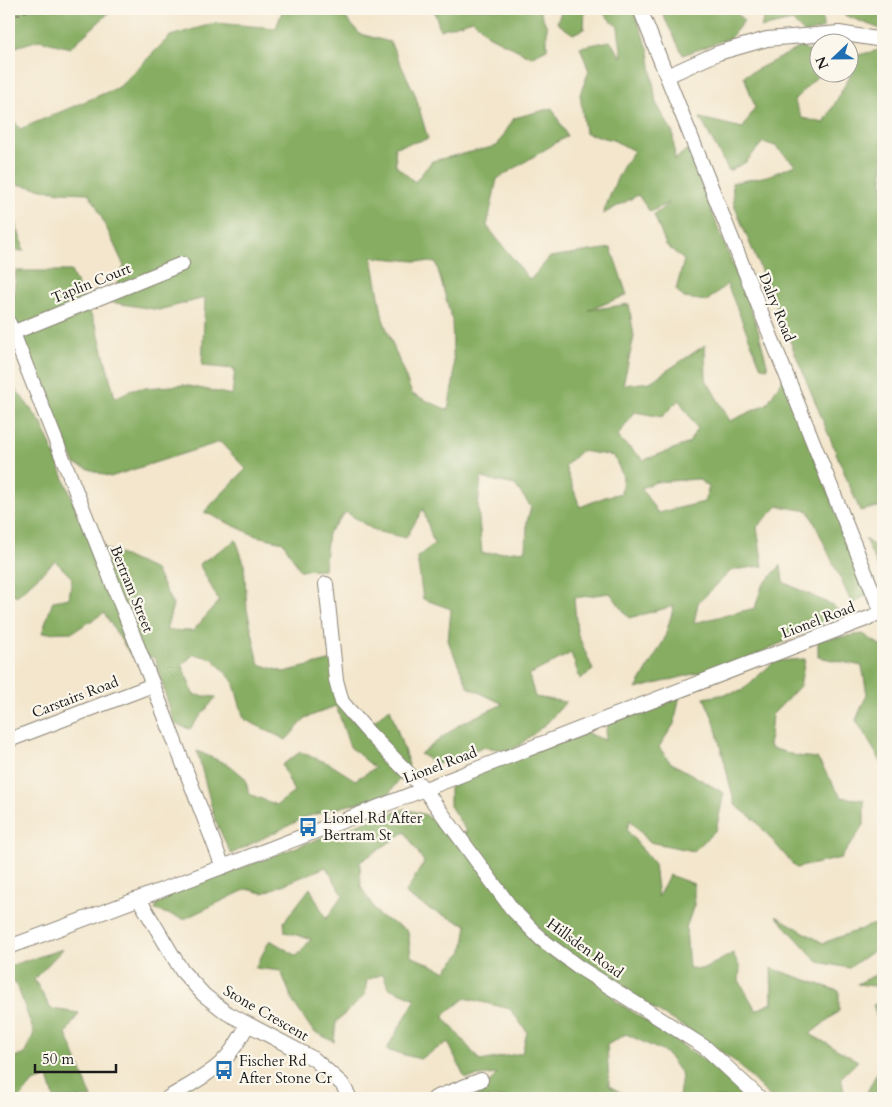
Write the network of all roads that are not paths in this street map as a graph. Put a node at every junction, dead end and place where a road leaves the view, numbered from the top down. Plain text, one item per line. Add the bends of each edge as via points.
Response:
1 (640, 9) edge
2 (883, 40) edge
3 (667, 76) junction
4 (182, 264) dead end
5 (11, 328) edge
6 (326, 584) dead end
7 (882, 615) edge
8 (153, 685) junction
9 (9, 740) edge
10 (424, 789) junction
11 (223, 867) junction
12 (139, 899) junction
13 (9, 947) edge
14 (248, 1024) junction
15 (481, 1080) dead end
16 (168, 1098) edge
17 (350, 1098) edge
18 (435, 1098) edge
19 (760, 1098) edge

1 - 3 street, Dalry Road
2 - 3 street via 839,33 767,39 718,53
3 - 7 street, Dalry Road
4 - 5 street, Taplin Court
5 - 8 street, Bertram Street
6 - 10 street, Hillsden Road via 336,680 342,702
7 - 10 street, Lionel Road
8 - 9 street, Carstairs Road
8 - 11 street, Bertram Street
10 - 11 street, Lionel Road
10 - 19 street, Hillsden Road via 512,909 541,939 580,968 706,1048
11 - 12 street, Lionel Road
12 - 13 street, Lionel Road
12 - 14 street, Stone Crescent via 182,971 204,995
14 - 16 street via 222,1062
14 - 17 street, Stone Crescent via 314,1059 342,1084
15 - 18 street

